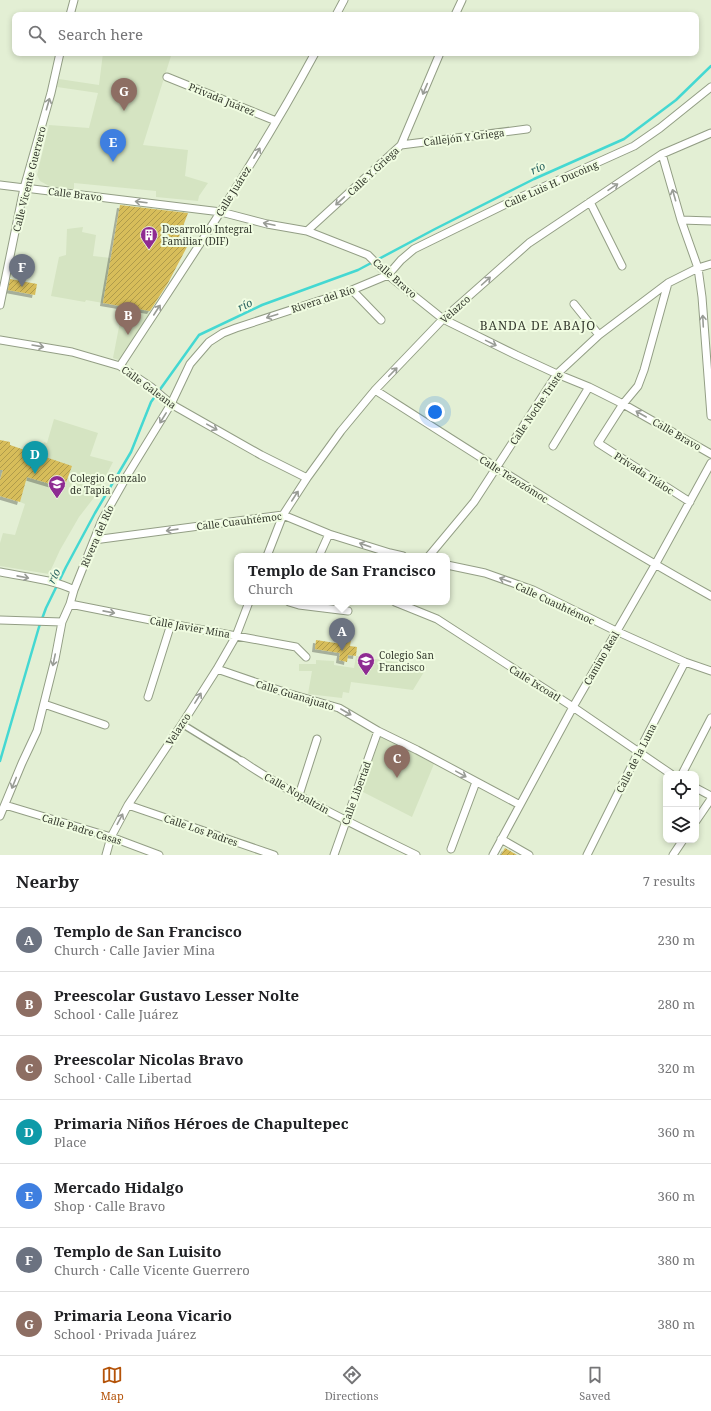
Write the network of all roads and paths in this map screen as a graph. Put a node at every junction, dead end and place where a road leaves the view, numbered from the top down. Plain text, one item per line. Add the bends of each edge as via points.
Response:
1 (74, 0) edge
2 (344, 0) edge
3 (462, 0) edge
4 (71, 12) edge
5 (338, 12) edge
6 (456, 12) edge
7 (59, 56) edge
8 (313, 56) edge
9 (439, 56) edge
10 (167, 77) dead end
11 (711, 86) edge
12 (276, 121) junction
13 (527, 129) dead end
14 (711, 133) edge
15 (401, 145) junction
16 (662, 154) junction
17 (0, 185) edge
18 (24, 188) junction
19 (590, 202) junction
20 (221, 212) junction
21 (681, 220) junction
22 (711, 221) edge
23 (307, 232) junction
24 (711, 264) edge
25 (622, 266) dead end
26 (698, 268) junction
27 (387, 274) junction
28 (668, 283) junction
29 (2, 284) edge
30 (352, 290) junction
31 (574, 304) dead end
32 (0, 305) edge
33 (443, 319) junction
34 (381, 320) dead end
35 (599, 335) junction
36 (0, 340) edge
37 (120, 366) junction
38 (557, 374) junction
39 (590, 387) junction
40 (376, 390) junction
41 (169, 403) junction
42 (710, 403) edge
43 (623, 404) junction
44 (711, 416) edge
45 (553, 446) dead end
46 (711, 454) edge
47 (711, 463) edge
48 (496, 468) junction
49 (307, 478) junction
50 (690, 502) junction
51 (283, 515) junction
52 (329, 534) junction
53 (94, 540) junction
54 (268, 553) edge
55 (321, 553) edge
56 (390, 553) edge
57 (432, 553) edge
58 (655, 564) junction
59 (450, 566) edge
60 (0, 572) edge
61 (74, 590) junction
62 (711, 596) edge
63 (70, 604) junction
64 (248, 605) edge
65 (299, 605) edge
66 (402, 605) edge
67 (348, 611) dead end
68 (0, 620) edge
69 (62, 622) junction
70 (171, 624) junction
71 (616, 631) junction
72 (236, 636) junction
73 (306, 657) dead end
74 (685, 662) junction
75 (217, 669) junction
76 (711, 671) edge
77 (148, 697) dead end
78 (44, 704) junction
79 (572, 707) junction
80 (711, 718) edge
81 (182, 724) junction
82 (105, 725) dead end
83 (378, 731) junction
84 (317, 739) dead end
85 (638, 752) junction
86 (242, 761) joint
87 (666, 771) edge
88 (684, 771) edge
89 (476, 782) junction
90 (699, 790) edge
91 (299, 795) junction
92 (711, 798) edge
93 (5, 805) junction
94 (128, 805) junction
95 (520, 805) junction
96 (0, 816) edge
97 (699, 816) edge
98 (346, 821) junction
99 (111, 837) junction
100 (501, 839) junction
101 (681, 843) edge
102 (452, 849) dead end
103 (106, 855) edge
104 (159, 855) edge
105 (274, 855) edge
106 (334, 855) edge
107 (416, 855) edge
108 (493, 855) edge
109 (529, 855) edge
110 (588, 855) edge
111 (673, 855) edge

1 - 4 street
2 - 5 street
3 - 6 street
18 -> 7 street, Calle Vicente Guerrero
8 - 12 street, Calle Juárez
9 -> 15 street, Calle Y Griega
10 - 12 street, Privada Juárez
11 - 27 street, Calle Luis H. Ducoing via 634,146 414,249
20 -> 12 street, Calle Juárez
13 - 15 street, Callejón Y Griega
14 - 16 street, Velazco
15 -> 23 street, Calle Y Griega
19 -> 16 street, Velazco
21 -> 16 street
17 - 18 street, Calle Bravo
20 -> 18 street, Calle Bravo
18 - 29 street, Calle Vicente Guerrero
19 - 25 street
33 -> 19 street, Velazco via 529,243
23 -> 20 street, Calle Bravo
37 -> 20 street, Calle Juárez
21 - 22 street
21 - 26 street
23 - 27 street, Calle Bravo via 368,255
24 - 26 street, Calle Noche Triste
26 - 28 street, Calle Noche Triste
42 -> 26 street
27 - 30 street, Rivera del Río
27 - 33 street, Calle Bravo
28 - 35 street, Calle Noche Triste
28 - 43 street via 644,370 638,386
29 - 32 street, Calle Vicente Guerrero
30 - 34 street
30 -> 41 street, Rivera del Río via 236,328 209,342 190,364
31 - 35 street
33 -> 38 street, Calle Bravo
40 -> 33 street, Velazco
35 - 38 street, Calle Noche Triste
36 -> 37 street, Calle Galeana via 72,352
37 - 41 street, Calle Galeana
38 - 39 street, Calle Bravo
38 - 48 street, Calle Noche Triste
39 - 43 street, Calle Bravo
39 - 45 street
40 - 48 street, Calle Tezozómoc
40 - 49 street, Velazco via 341,431
41 -> 49 street, Calle Galeana
41 -> 53 street, Rivera del Río via 102,520
42 - 44 street
46 -> 43 street, Calle Bravo
43 - 50 street, Privada Tláloc via 598,444
47 - 50 street, Camino Real
48 - 57 street, Calle Noche Triste via 474,502
48 - 58 street, Calle Tezozómoc
51 -> 49 street, Velazco
50 - 58 street, Camino Real
51 - 52 street, Calle Cuauhtémoc
51 -> 53 street, Calle Cuauhtémoc
51 - 54 street, Velazco
52 - 55 street
56 -> 52 street, Calle Cuauhtémoc
53 - 61 street, Rivera del Río
58 - 62 street, Calle Tezozómoc
58 - 71 street, Camino Real
71 -> 59 street, Calle Cuauhtémoc via 533,590 486,573
60 -> 61 street via 46,581
61 - 63 street, Rivera del Río
63 - 69 street, Rivera del Río
63 -> 70 street, Calle Javier Mina
64 - 72 street, Velazco
65 - 67 street
66 - 79 street, Calle Ixcoatl via 437,619
68 - 69 street
69 -> 78 street, Rivera del Río
70 - 72 street, Calle Javier Mina
70 - 77 street
71 - 74 street, Calle Cuauhtémoc
71 - 79 street, Camino Real
72 - 73 street, Calle Javier Mina via 296,647
72 - 75 street, Velazco
74 - 76 street, Calle Cuauhtémoc
74 - 85 street, Calle de la Luna
81 -> 75 street, Velazco
75 -> 83 street, Calle Guanajuato via 339,708
78 - 82 street
78 -> 93 street, Rivera del Río via 37,730
79 - 85 street, Calle Ixcoatl
79 - 95 street, Camino Real
80 - 88 street
81 - 86 street, Calle Nopaltzin
81 - 94 street, Velazco
83 -> 89 street, Calle Guanajuato
83 - 98 street, Calle Libertad
84 - 91 street
85 - 87 street, Calle Ixcoatl
85 - 110 street, Calle de la Luna
86 - 91 street, Calle Nopaltzin
89 - 95 street, Calle Guanajuato
89 - 102 street
90 - 92 street
91 - 98 street, Calle Nopaltzin
92 - 97 street
93 - 96 street, Rivera del Río
93 - 99 street, Calle Padre Casas
99 -> 94 street, Velazco
94 - 105 street, Calle Los Padres
95 - 100 street, Camino Real
98 - 106 street, Calle Libertad
98 - 107 street, Calle Nopaltzin
99 - 103 street, Velazco
99 - 104 street, Calle Padre Casas
100 - 108 street, Camino Real
100 - 109 street
101 - 111 street

